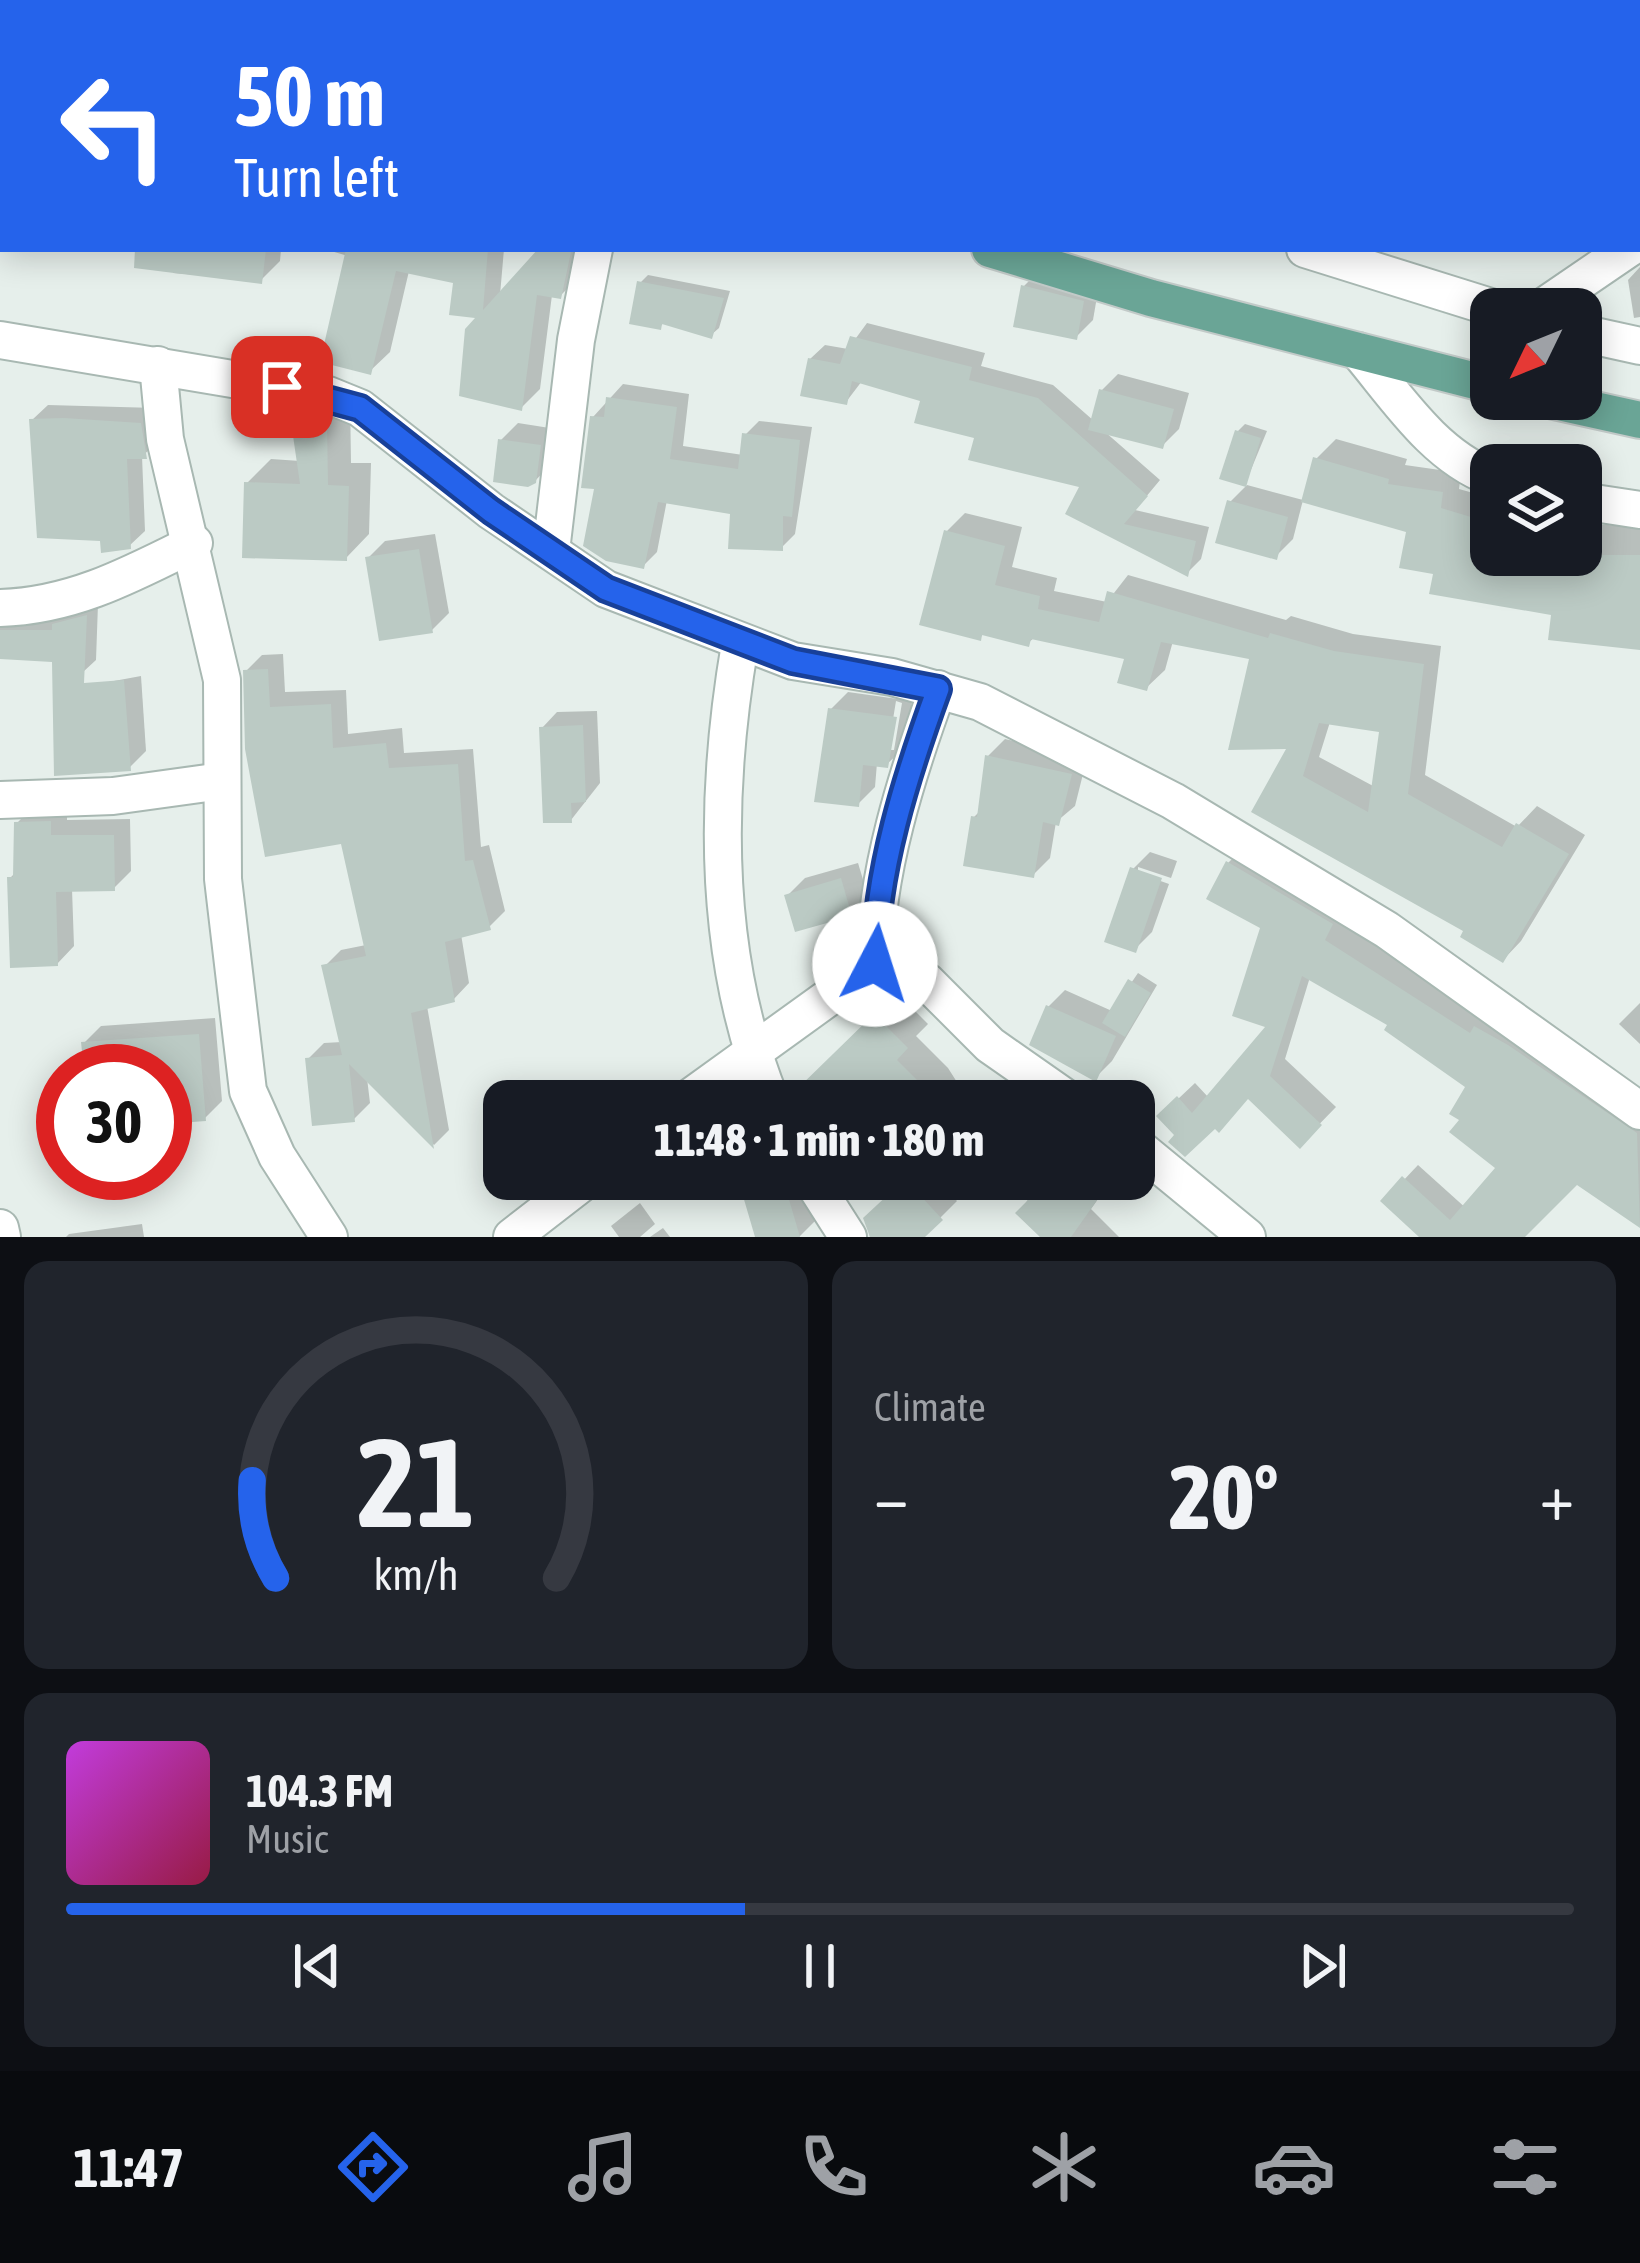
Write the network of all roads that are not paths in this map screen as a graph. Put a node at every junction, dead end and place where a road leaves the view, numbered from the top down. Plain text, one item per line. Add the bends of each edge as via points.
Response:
1 (593, 252) edge
2 (1001, 252) edge
3 (1315, 252) edge
4 (1624, 252) edge
5 (1571, 288) edge
6 (1470, 301) edge
7 (1602, 338) edge
8 (0, 340) edge
9 (1640, 346) edge
10 (1358, 351) junction
11 (158, 365) junction
12 (1470, 380) edge
13 (1602, 412) edge
14 (1640, 420) edge
15 (1470, 469) edge
16 (1602, 504) edge
17 (1640, 510) edge
18 (194, 544) junction
19 (551, 551) junction
20 (0, 608) edge
21 (740, 644) junction
22 (938, 689) junction
23 (222, 781) junction
24 (0, 800) edge
25 (875, 964) junction
26 (752, 1054) junction
27 (715, 1080) edge
28 (763, 1080) edge
29 (1039, 1080) edge
30 (1640, 1111) edge
31 (1155, 1161) edge
32 (560, 1200) edge
33 (824, 1200) edge
34 (328, 1237) edge
35 (512, 1237) edge
36 (848, 1237) edge
37 (1246, 1237) edge

1 - 19 street
2 - 10 main road
3 - 6 street
4 - 5 street
7 - 9 street
8 - 11 street
10 - 12 main road
10 - 15 street via 1418,423
11 - 18 street via 165,439
11 - 19 street via 328,395 360,408
13 - 14 main road
16 - 17 street
18 - 20 street via 83,595
18 - 23 street via 222,680
19 - 21 street via 606,589
21 - 22 street
21 - 26 street via 725,750 724,838 729,950
22 - 25 street via 881,898
22 - 30 street via 1022,720 1307,878
23 - 24 street
23 - 34 street via 223,879 248,1091
25 - 26 street
25 - 29 street via 926,981 990,1046
26 - 27 street
26 - 28 street
31 - 37 street
32 - 35 street
33 - 36 street

